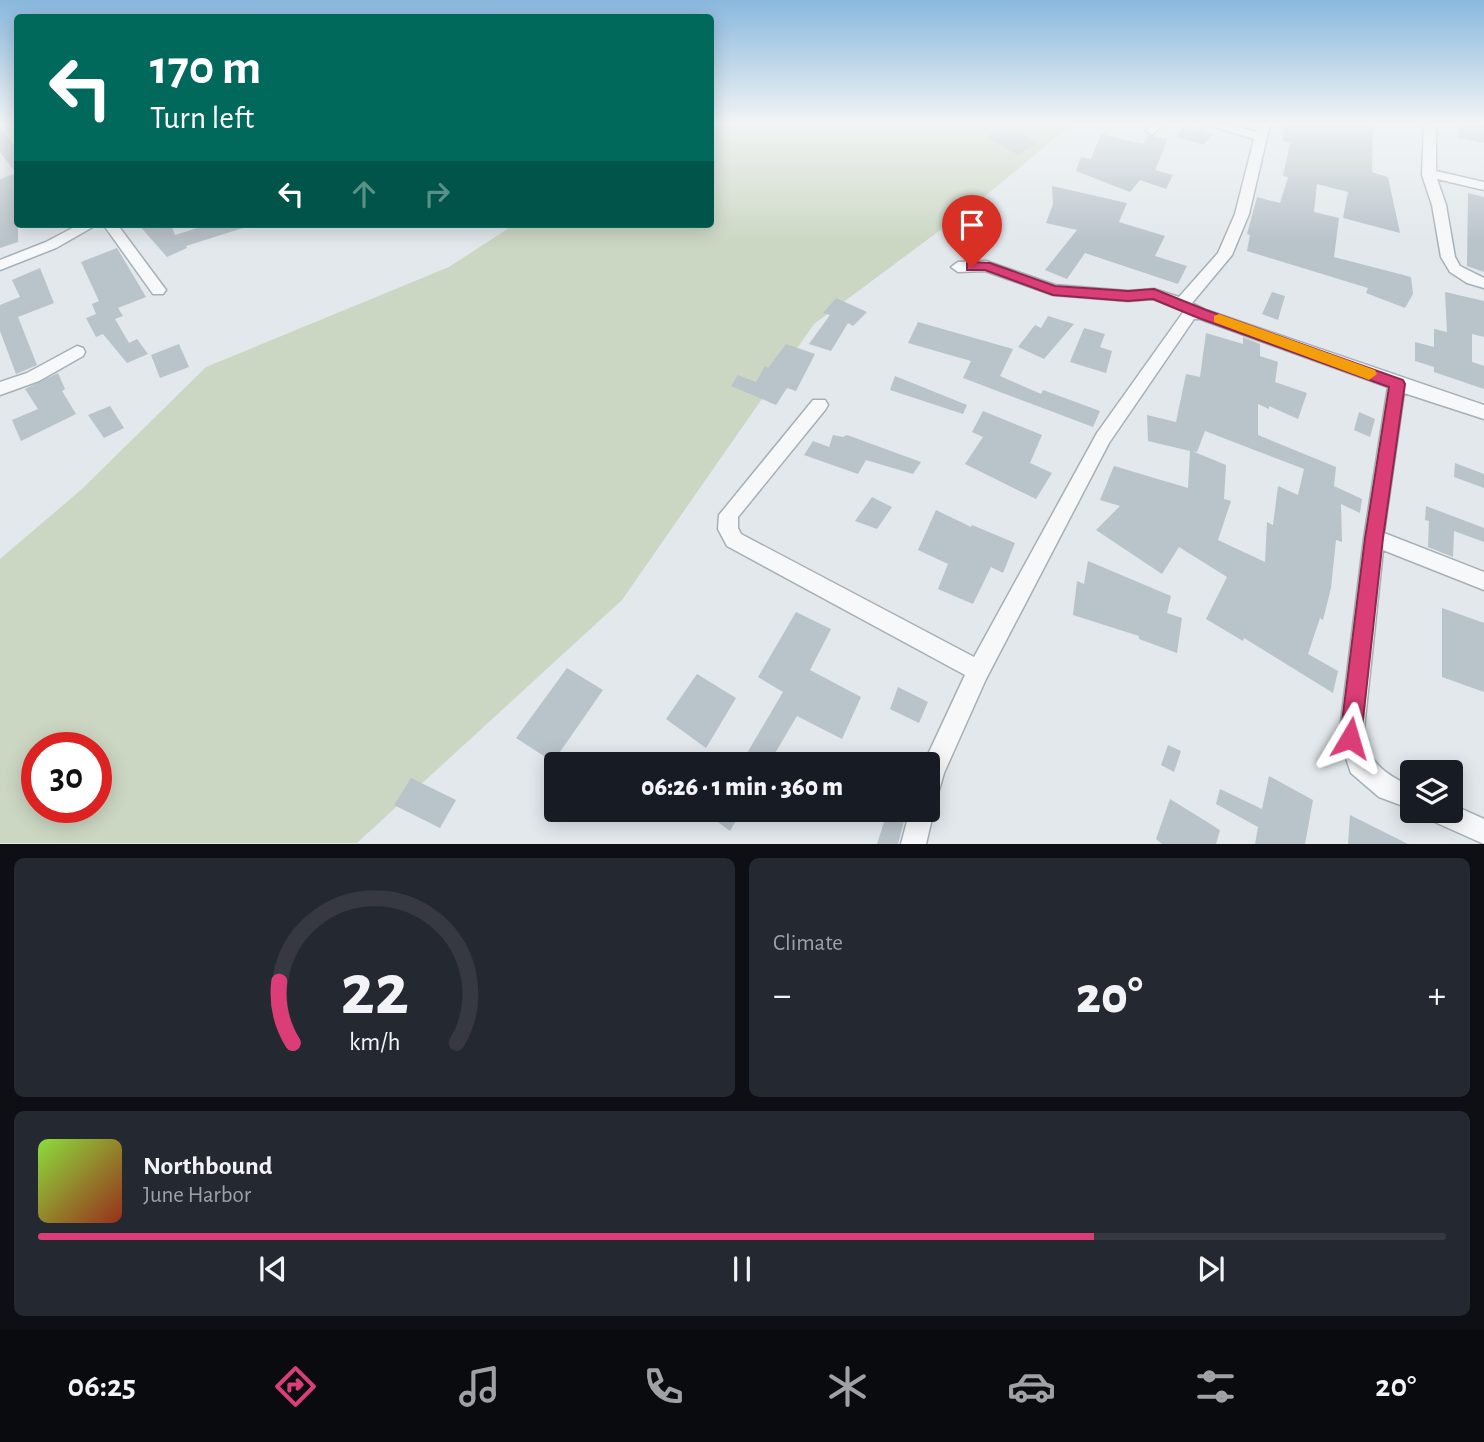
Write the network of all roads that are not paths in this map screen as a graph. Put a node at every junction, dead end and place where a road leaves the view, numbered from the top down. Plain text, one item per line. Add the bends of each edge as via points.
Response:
1 (1254, 163) edge
2 (1430, 163) edge
3 (1430, 174) junction
4 (1484, 186) edge
5 (83, 228) edge
6 (113, 228) edge
7 (0, 265) edge
8 (958, 267) dead end
9 (1484, 283) edge
10 (158, 289) dead end
11 (1182, 304) junction
12 (1201, 314) junction
13 (77, 352) dead end
14 (1397, 384) junction
15 (0, 389) edge
16 (819, 405) dead end
17 (1484, 412) edge
18 (1374, 538) junction
19 (1484, 581) edge
20 (978, 671) junction
21 (940, 754) edge
22 (1400, 794) edge
23 (919, 822) edge
24 (1463, 822) edge
25 (1484, 832) edge
26 (913, 844) edge

1 - 11 street via 1242,214 1225,256
2 - 3 street
3 - 4 street
3 - 9 street via 1448,257 1455,269
5 - 7 street
6 - 10 street
8 - 11 street via 986,266 1053,290 1154,294
11 - 12 street
12 - 14 street
12 - 20 street via 1190,314 1103,439
13 - 15 street
14 - 17 street
14 - 18 street
16 - 20 street via 729,515 728,528 734,540
18 - 19 street
18 - 22 street via 1350,738 1359,765
20 - 21 street
23 - 26 street
24 - 25 street

